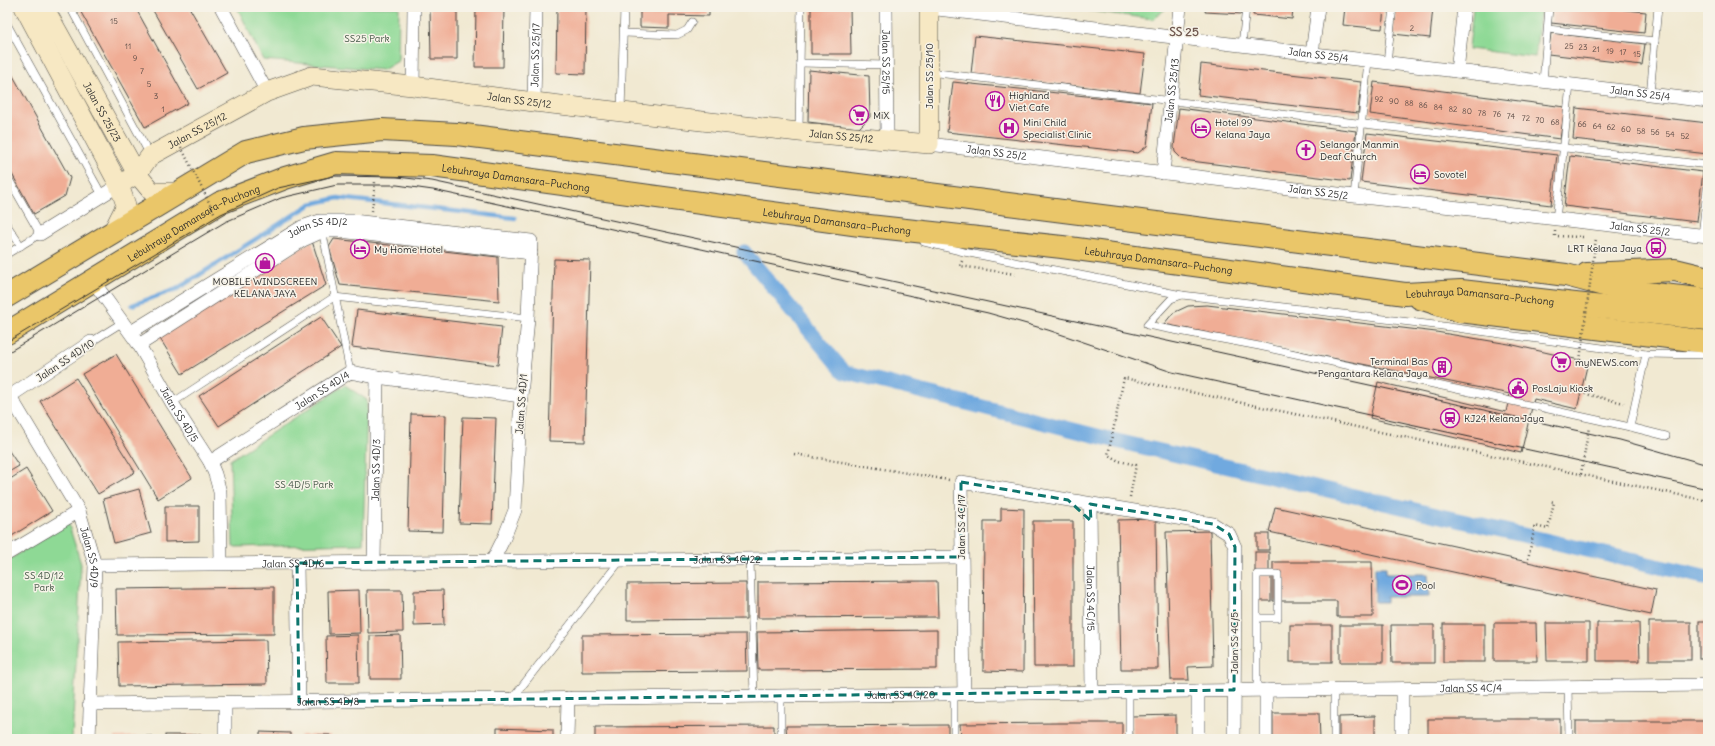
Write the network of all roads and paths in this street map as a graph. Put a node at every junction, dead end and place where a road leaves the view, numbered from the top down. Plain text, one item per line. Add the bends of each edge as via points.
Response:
1 (24, 7) edge
2 (44, 7) edge
3 (70, 7) edge
4 (221, 7) edge
5 (414, 7) edge
6 (536, 7) edge
7 (624, 7) edge
8 (801, 7) edge
9 (886, 7) edge
10 (929, 7) edge
11 (1180, 7) edge
12 (1246, 7) edge
13 (1318, 7) edge
14 (1393, 7) edge
15 (1464, 7) edge
16 (1549, 7) edge
17 (1658, 7) edge
18 (692, 22) dead end
19 (7, 24) edge
20 (1548, 29) junction
21 (624, 33) junction
22 (1177, 38) junction
23 (1655, 41) junction
24 (1242, 45) junction
25 (1312, 54) junction
26 (1368, 60) junction
27 (800, 63) junction
28 (1387, 63) junction
29 (887, 65) junction
30 (1457, 71) junction
31 (929, 72) junction
32 (1543, 82) junction
33 (1570, 85) junction
34 (413, 86) junction
35 (267, 92) junction
36 (1650, 94) junction
37 (1171, 101) junction
38 (534, 102) junction
39 (1708, 102) edge
40 (621, 112) junction
41 (1362, 124) junction
42 (799, 132) junction
43 (887, 141) junction
44 (929, 144) junction
45 (181, 147) dead end
46 (1563, 148) junction
47 (150, 156) junction
48 (1708, 165) edge
49 (1163, 173) junction
50 (137, 174) junction
51 (7, 176) edge
52 (1708, 180) edge
53 (119, 185) junction
54 (374, 189) dead end
55 (177, 192) junction
56 (102, 195) junction
57 (1354, 196) junction
58 (215, 214) dead end
59 (371, 217) dead end
60 (1556, 220) junction
61 (7, 225) edge
62 (860, 225) junction
63 (321, 226) junction
64 (112, 233) junction
65 (40, 234) junction
66 (1555, 236) dead end
67 (1705, 236) edge
68 (21, 246) junction
69 (531, 247) joint
70 (7, 254) edge
71 (1566, 275) junction
72 (1708, 278) edge
73 (93, 281) junction
74 (1405, 294) junction
75 (1182, 295) junction
76 (7, 296) edge
77 (334, 297) junction
78 (1708, 300) edge
79 (528, 318) junction
80 (1708, 319) edge
81 (127, 327) junction
82 (7, 334) edge
83 (91, 342) joint
84 (1708, 342) edge
85 (139, 345) junction
86 (1646, 354) junction
87 (1708, 355) edge
88 (1580, 360) dead end
89 (350, 372) junction
90 (377, 377) junction
91 (1581, 393) dead end
92 (521, 396) junction
93 (8, 397) edge
94 (1628, 397) dead end
95 (172, 403) junction
96 (1627, 404) junction
97 (1626, 409) dead end
98 (1590, 418) junction
99 (1630, 427) junction
100 (1666, 436) dead end
101 (794, 454) dead end
102 (210, 462) junction
103 (1581, 474) junction
104 (961, 482) junction
105 (1068, 500) junction
106 (1708, 501) edge
107 (1549, 502) dead end
108 (1090, 504) junction
109 (1126, 510) junction
110 (79, 511) junction
111 (1091, 521) junction
112 (7, 554) edge
113 (961, 557) junction
114 (750, 559) junction
115 (1528, 559) dead end
116 (620, 560) junction
117 (492, 562) junction
118 (221, 563) junction
119 (297, 563) junction
120 (374, 563) junction
121 (94, 565) junction
122 (1257, 618) junction
123 (1708, 685) edge
124 (1568, 686) junction
125 (1402, 688) junction
126 (1334, 689) junction
127 (1234, 690) junction
128 (1261, 690) junction
129 (1198, 691) junction
130 (1092, 692) junction
131 (1129, 692) junction
132 (959, 694) junction
133 (754, 696) junction
134 (781, 696) junction
135 (568, 698) junction
136 (512, 699) junction
137 (225, 702) junction
138 (299, 702) junction
139 (89, 704) junction
140 (89, 739) edge
141 (225, 739) edge
142 (567, 739) edge
143 (781, 739) edge
144 (954, 739) edge
145 (1129, 739) edge
146 (1198, 739) edge
147 (1234, 739) edge
148 (1266, 739) edge
149 (1334, 739) edge
150 (1402, 739) edge
151 (1569, 739) edge

1 - 53 street, Jalan SS 25/23
2 - 50 street, Jalan SS 25/23
3 - 47 lane
4 - 35 street
5 - 34 street
6 - 38 street, Jalan SS 25/17
7 - 21 lane
8 - 27 lane
9 - 29 street, Jalan SS 25/15
10 - 22 street, Jalan SS 25/4
10 - 31 street, Jalan SS 25/10
11 - 22 street, Jalan SS 25/13
12 - 24 lane
13 - 25 street
14 - 28 lane
15 - 30 street
16 - 20 lane
17 - 23 lane
18 - 21 lane via 688,30 677,35
19 - 56 lane
20 - 23 lane
20 - 32 lane
21 - 40 lane
22 - 24 street, Jalan SS 25/4
22 - 37 street, Jalan SS 25/13
23 - 36 lane
24 - 25 street, Jalan SS 25/4
25 - 26 street, Jalan SS 25/4
26 - 28 street, Jalan SS 25/4
26 - 41 lane
27 - 29 lane
27 - 42 lane
28 - 30 street, Jalan SS 25/4
29 - 43 street, Jalan SS 25/15
30 - 32 street, Jalan SS 25/4
31 - 37 lane
31 - 44 street, Jalan SS 25/10
32 - 33 street, Jalan SS 25/4
33 - 36 street, Jalan SS 25/4
33 - 46 lane
34 - 35 street, Jalan SS 25/12 via 312,76
34 - 38 street, Jalan SS 25/12
35 - 47 street, Jalan SS 25/12
36 - 39 street, Jalan SS 25/4
37 - 41 lane
37 - 49 street, Jalan SS 25/13
38 - 40 street, Jalan SS 25/12
40 - 42 street, Jalan SS 25/12
41 - 46 lane
41 - 57 lane
42 - 43 street, Jalan SS 25/12
43 - 44 street, Jalan SS 25/12
44 - 49 street, Jalan SS 25/2
45 - 58 path, bridge
46 - 48 lane
46 - 60 lane
47 - 50 street, Jalan SS 25/12
49 - 57 street, Jalan SS 25/2
50 - 53 street
50 - 55 street, Jalan SS 25/23 via 152,192
51 - 65 lane
52 - 67 lane
53 - 56 street
53 - 64 street, Jalan SS 25/23 via 126,205
54 - 59 path
55 - 64 highway
55 - 71 highway via 246,152 304,138 382,130 457,134
56 - 65 street
57 - 60 street, Jalan SS 25/2
60 - 67 street, Jalan SS 25/2
61 - 68 lane
62 - 73 highway, Lebuhraya Damansara–Puchong via 432,166 336,163 285,178 220,203
62 - 74 highway, Lebuhraya Damansara–Puchong via 1062,247
62 - 75 lane via 964,252
63 - 69 street, Jalan SS 4D/2 via 353,220
63 - 77 lane
63 - 81 street, Jalan SS 4D/2 via 302,227
63 - 85 street
64 - 76 highway
65 - 68 lane
66 - 88 path, bridge via 1596,238
68 - 70 lane
69 - 79 street, Jalan SS 4D/1
71 - 72 highway via 1676,270
71 - 78 highway via 1627,291
73 - 81 street, Jalan SS 4D/5
73 - 82 highway, Lebuhraya Damansara–Puchong
74 - 80 highway, Lebuhraya Damansara–Puchong via 1461,291
74 - 84 highway via 1460,311
75 - 86 lane via 1435,325
75 - 98 lane via 1171,299 1147,325 1259,346
77 - 79 lane
77 - 89 lane
77 - 95 lane
79 - 92 street, Jalan SS 4D/1
81 - 83 lane, Jalan SS 4D/10
81 - 85 street, Jalan SS 4D/5
83 - 93 street, Jalan SS 4D/10
85 - 95 street, Jalan SS 4D/5
86 - 87 lane
86 - 99 lane
89 - 90 street, Jalan SS 4D/4
89 - 102 street, Jalan SS 4D/4
90 - 92 street, Jalan SS 4D/4
90 - 120 street, Jalan SS 4D/3
91 - 96 path
92 - 117 street, Jalan SS 4D/1 via 516,510
93 - 110 street, Jalan SS 4D/9
94 - 96 path
95 - 102 street, Jalan SS 4D/5
96 - 97 path
98 - 99 lane
98 - 103 path
99 - 100 lane
101 - 104 path, Jalan SS 4C/17
102 - 118 street, Jalan SS 4D/5 via 220,492
103 - 106 path
103 - 109 path via 1124,378 1108,455 1136,465 1133,489
104 - 105 street
104 - 113 street, Jalan SS 4C/17
105 - 108 street
105 - 111 street
107 - 115 path via 1554,502 1548,528 1536,526
108 - 109 street
108 - 111 street, Jalan SS 4C/15
109 - 127 street, Jalan SS 4C/5 via 1213,524 1229,534 1235,547
110 - 112 street
110 - 121 street, Jalan SS 4D/9
111 - 130 street, Jalan SS 4C/15
113 - 114 street, Jalan SS 4C/22
113 - 132 street, Jalan SS 4C/17
114 - 116 street, Jalan SS 4C/22
114 - 133 lane
116 - 117 street, Jalan SS 4C/22
116 - 136 lane
117 - 120 street, Jalan SS 4D/6
118 - 119 street, Jalan SS 4D/6
118 - 121 street, Jalan SS 4D/6
119 - 120 street, Jalan SS 4D/6
119 - 138 street
121 - 139 street, Jalan SS 4D/9
122 - 122 lane via 1257,574 1278,574 1278,618
122 - 128 lane
123 - 124 street, Jalan SS 4C/4
124 - 125 street, Jalan SS 4C/4
124 - 151 lane
125 - 126 street, Jalan SS 4C/4
125 - 150 street
126 - 128 street, Jalan SS 4C/4
126 - 149 lane
127 - 128 street, Jalan SS 4C/4
127 - 129 street, Jalan SS 4C/20
127 - 147 street, Jalan SS 4C/5
128 - 148 street
129 - 131 street, Jalan SS 4C/20
129 - 146 street
130 - 131 street, Jalan SS 4C/20
130 - 132 street, Jalan SS 4C/20
131 - 145 lane
132 - 134 street, Jalan SS 4C/20
132 - 144 lane
133 - 134 street, Jalan SS 4C/20
133 - 135 street, Jalan SS 4C/20
134 - 143 lane
135 - 136 street, Jalan SS 4D/8
135 - 142 street
136 - 138 street, Jalan SS 4D/8
137 - 138 street, Jalan SS 4D/8
137 - 139 street, Jalan SS 4D/8
137 - 141 street
139 - 140 street, Jalan SS 4D/9

